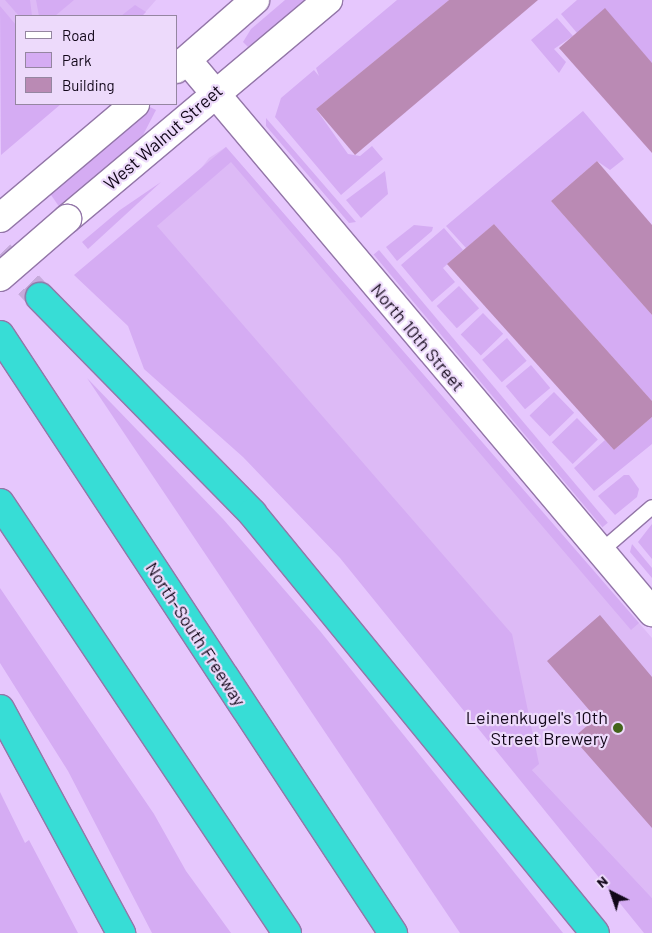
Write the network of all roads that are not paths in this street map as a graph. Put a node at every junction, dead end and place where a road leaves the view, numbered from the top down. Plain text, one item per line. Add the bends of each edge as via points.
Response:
1 (255, 0) edge
2 (328, 0) edge
3 (181, 64) edge
4 (214, 93) junction
5 (134, 105) edge
6 (0, 218) edge
7 (0, 276) edge
8 (40, 298) tunnel mouth
9 (0, 335) edge
10 (0, 503) edge
11 (652, 506) edge
12 (601, 551) junction
13 (652, 612) edge
14 (0, 709) edge
15 (101, 898) junction
16 (112, 933) edge
17 (121, 933) edge
18 (287, 933) edge
19 (393, 933) edge
20 (595, 933) edge

1 - 3 street
2 - 4 street, West Walnut Street
3 - 4 street, North 10th Street
4 - 7 street, West Walnut Street, bridge
4 - 12 street, North 10th Street
5 - 6 street
8 - 20 highway via 252,513
9 - 19 highway, North-South Freeway
10 - 18 highway
11 - 12 lane
12 - 13 street, North 10th Street
14 - 15 highway
15 - 16 highway
15 - 17 highway

